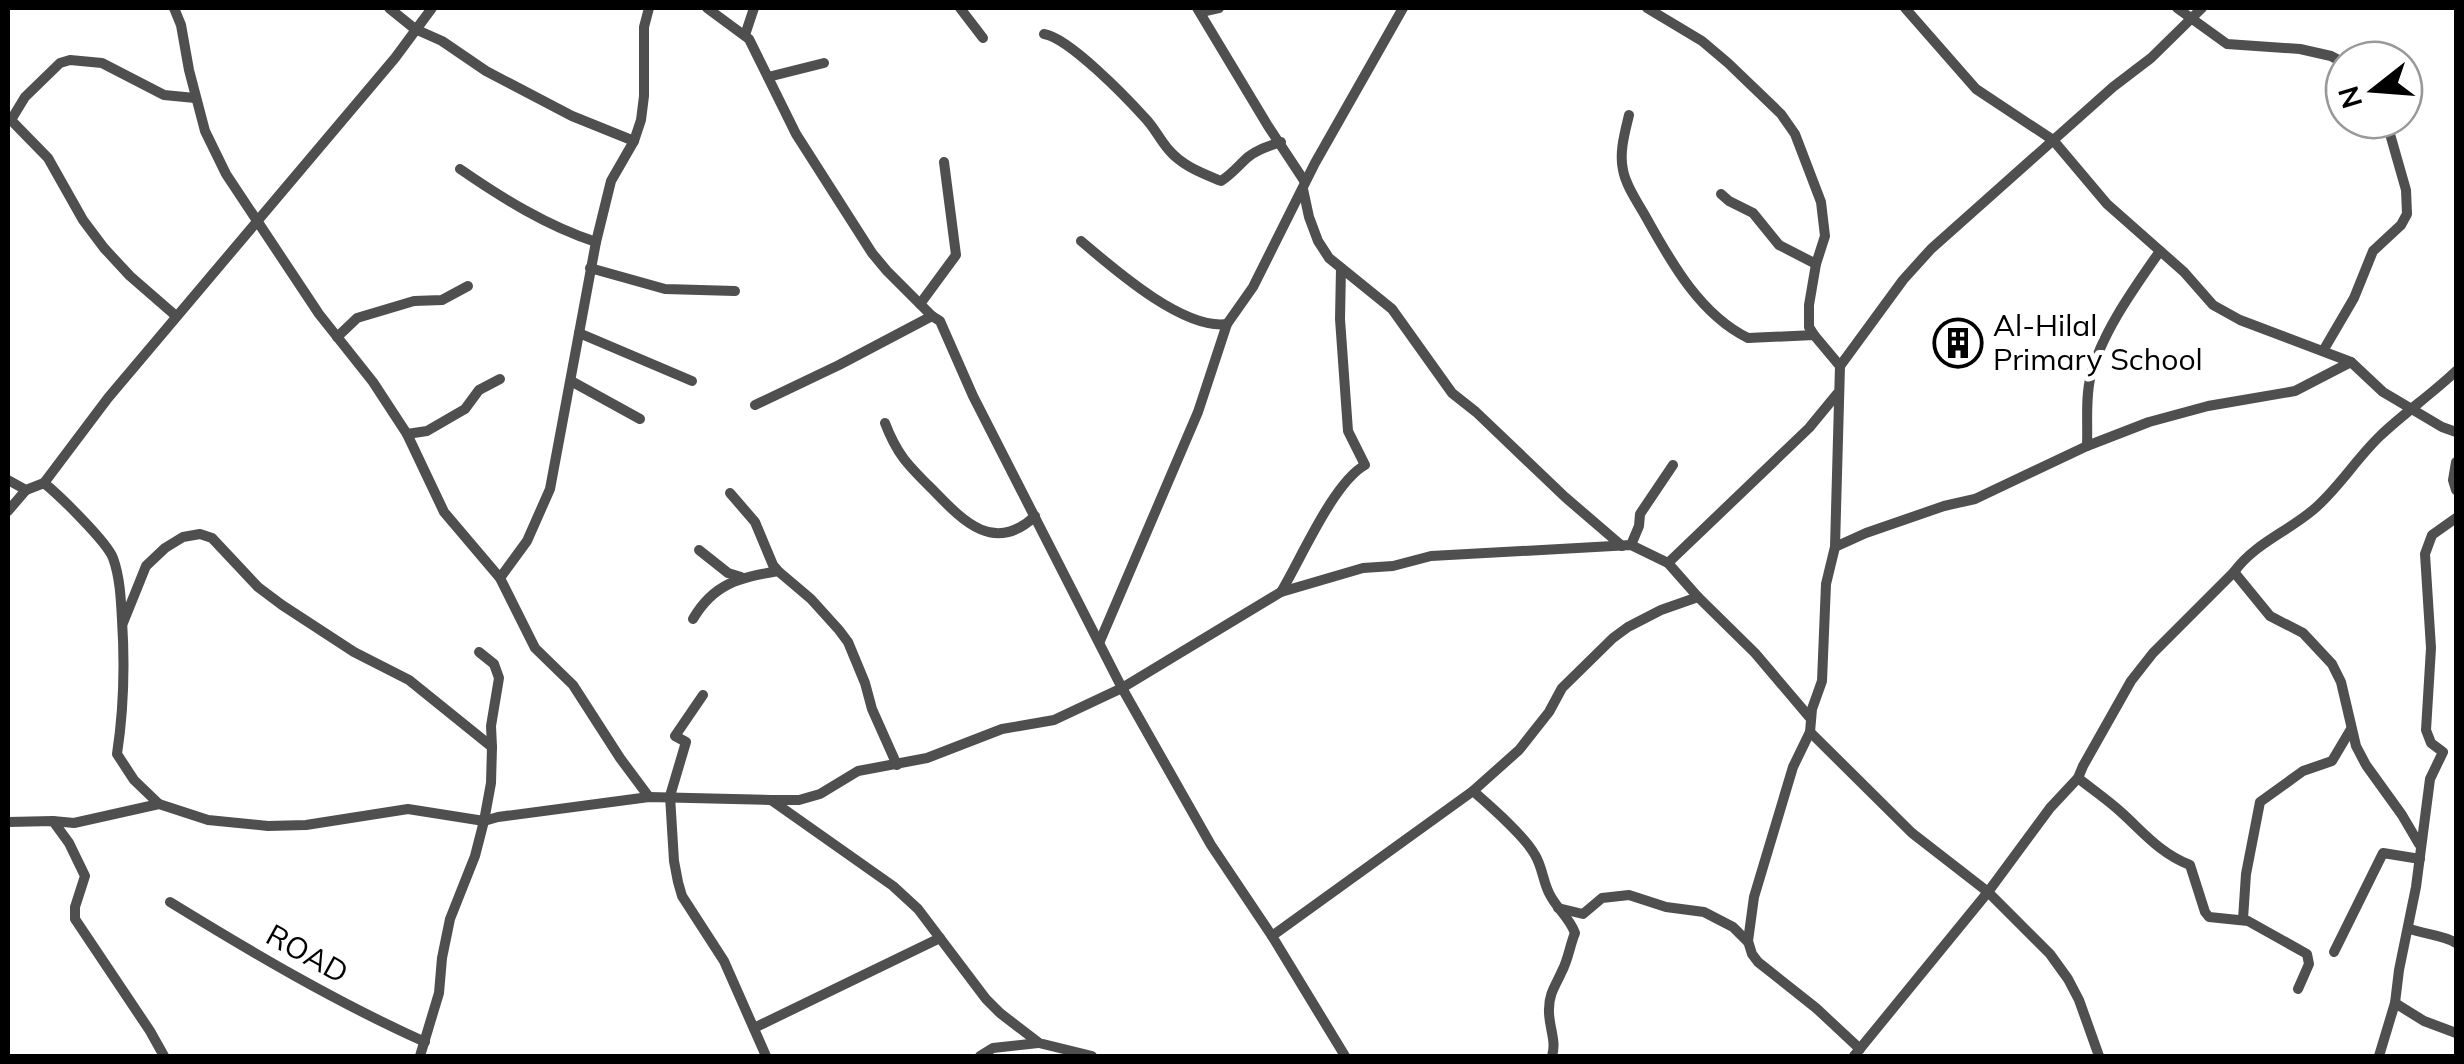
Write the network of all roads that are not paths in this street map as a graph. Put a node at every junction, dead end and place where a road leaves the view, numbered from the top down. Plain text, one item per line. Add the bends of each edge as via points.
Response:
1 (174, 8) edge
2 (389, 8) edge
3 (432, 8) edge
4 (650, 8) edge
5 (707, 8) edge
6 (754, 8) edge
7 (960, 8) edge
8 (1219, 8) edge
9 (1403, 8) edge
10 (1647, 8) edge
11 (1905, 8) edge
12 (2177, 8) edge
13 (2202, 8) edge
14 (1199, 10) edge
15 (2194, 18) junction
16 (415, 29) junction
17 (1044, 34) dead end
18 (745, 35) junction
19 (983, 38) dead end
20 (2324, 55) edge
21 (824, 63) dead end
22 (768, 77) junction
23 (195, 98) junction
24 (1629, 115) dead end
25 (9, 118) edge
26 (2053, 140) junction
27 (2392, 140) edge
28 (634, 141) junction
29 (1281, 142) junction
30 (944, 162) dead end
31 (460, 169) dead end
32 (1304, 185) junction
33 (1721, 194) dead end
34 (257, 219) junction
35 (1080, 241) dead end
36 (596, 242) junction
37 (2160, 250) junction
38 (1816, 264) junction
39 (590, 268) junction
40 (1341, 268) junction
41 (468, 286) dead end
42 (735, 290) dead end
43 (920, 304) junction
44 (176, 316) junction
45 (932, 316) junction
46 (1227, 324) junction
47 (579, 333) junction
48 (1814, 335) junction
49 (337, 337) junction
50 (2323, 351) junction
51 (2351, 362) junction
52 (1840, 366) junction
53 (2456, 372) edge
54 (500, 379) dead end
55 (571, 381) junction
56 (692, 382) dead end
57 (1838, 394) junction
58 (755, 405) dead end
59 (2412, 409) junction
60 (640, 419) dead end
61 (884, 423) dead end
62 (2456, 432) edge
63 (408, 434) junction
64 (2456, 442) edge
65 (2088, 446) junction
66 (2456, 462) edge
67 (1673, 465) dead end
68 (8, 480) edge
69 (44, 483) junction
70 (26, 490) junction
71 (2456, 490) edge
72 (730, 493) dead end
73 (8, 511) edge
74 (1035, 516) junction
75 (2456, 518) edge
76 (1626, 545) junction
77 (1836, 547) junction
78 (699, 550) dead end
79 (1668, 563) junction
80 (778, 572) junction
81 (2234, 572) junction
82 (742, 577) junction
83 (500, 578) junction
84 (1280, 592) junction
85 (1698, 597) junction
86 (692, 619) dead end
87 (122, 623) junction
88 (1100, 642) junction
89 (478, 652) dead end
90 (1122, 688) junction
91 (703, 695) dead end
92 (1811, 719) junction
93 (2351, 729) junction
94 (1810, 732) junction
95 (492, 748) junction
96 (2456, 751) edge
97 (2443, 752) junction
98 (896, 764) junction
99 (2078, 778) junction
100 (1473, 791) junction
101 (670, 796) junction
102 (649, 797) junction
103 (771, 800) junction
104 (159, 804) junction
105 (53, 820) junction
106 (484, 821) junction
107 (8, 822) edge
108 (2420, 853) junction
109 (1988, 892) junction
110 (170, 902) dead end
111 (1558, 908) junction
112 (2243, 919) junction
113 (2408, 928) junction
114 (1272, 936) junction
115 (940, 938) junction
116 (1748, 941) junction
117 (2456, 943) edge
118 (2334, 952) dead end
119 (2298, 990) dead end
120 (2395, 1002) junction
121 (754, 1028) junction
122 (2456, 1032) edge
123 (425, 1042) junction
124 (1039, 1043) junction
125 (1857, 1053) edge
126 (164, 1056) edge
127 (420, 1056) edge
128 (766, 1056) edge
129 (980, 1056) edge
130 (1092, 1056) edge
131 (1345, 1056) edge
132 (1552, 1056) edge
133 (2099, 1056) edge
134 (2379, 1056) edge

1 - 23 street
2 - 16 street
3 - 16 street
4 - 28 street
5 - 18 street
6 - 18 street
7 - 19 street
8 - 14 street
9 - 32 street
10 - 38 street via 1702,41 1790,124 1821,202 1824,236
11 - 26 street via 1976,89
12 - 15 street
13 - 15 street
14 - 29 street
15 - 20 street via 2227,44
15 - 26 street
16 - 28 street via 572,116
16 - 34 street
17 - 29 street via 1104,78 1168,150 1199,172 1221,181 1250,155
18 - 22 street
21 - 22 street
22 - 43 street via 872,253
23 - 25 street via 164,95 102,64 70,60 60,62
23 - 34 street via 226,174
24 - 48 street via 1622,168 1679,276 1748,338
25 - 44 street via 48,158 104,248
26 - 37 street via 2107,204
26 - 52 street via 1931,249
27 - 50 street via 2407,214 2373,252
28 - 36 street via 611,181
29 - 32 street
30 - 43 street via 956,255
31 - 36 street via 564,232
32 - 40 street via 1318,241
32 - 46 street
33 - 38 street via 1752,213 1778,245
34 - 44 street
34 - 49 street
35 - 46 street via 1169,307 1197,321
36 - 39 street
37 - 50 street via 2225,313
37 - 65 street via 2091,375
38 - 48 street via 1808,314
39 - 42 street via 666,289
39 - 47 street
40 - 76 street via 1392,309 1452,392
40 - 84 street via 1348,431 1365,465 1340,488
41 - 49 street via 442,300 357,318
43 - 45 street
44 - 69 street
45 - 58 street
45 - 74 street
46 - 88 street via 1198,412
47 - 55 street
47 - 56 street
48 - 52 street
49 - 63 street
50 - 51 street
51 - 59 street
51 - 65 street via 2296,391 2208,406
52 - 57 street
53 - 59 street
54 - 63 street via 479,390 465,409
55 - 60 street
55 - 83 street via 550,488 527,541
57 - 77 street
57 - 79 street
59 - 62 street
59 - 81 street via 2310,513 2254,550
61 - 74 street via 894,449 966,524 1006,532
62 - 64 street
63 - 83 street via 444,512
65 - 77 street via 1976,498
66 - 71 street
67 - 76 street
68 - 70 street
69 - 70 street
69 - 87 street via 113,555
70 - 73 street
72 - 80 street via 755,522
74 - 88 street
75 - 97 street via 2432,535 2425,554 2431,648 2426,730
76 - 79 street
76 - 84 street via 1431,556
77 - 92 street via 1826,584 1822,681
78 - 82 street
79 - 85 street
80 - 82 street
80 - 98 street via 848,642
81 - 93 street via 2270,616 2303,633 2332,664
81 - 99 street via 2130,681
82 - 86 street via 703,602
83 - 102 street via 535,648 573,685
84 - 90 street
85 - 92 street
85 - 100 street via 1628,626 1599,650 1562,688 1519,750
87 - 95 street via 146,566 165,548 183,536 212,538 282,605 409,680
87 - 104 street via 125,688 117,754
88 - 90 street
89 - 95 street via 499,678
90 - 98 street via 1054,720 1002,729
90 - 114 street
91 - 101 street via 676,736 686,742
92 - 94 street
93 - 108 street
93 - 112 street via 2332,761 2303,771 2260,802
94 - 109 street via 1912,833
94 - 116 street via 1758,879
95 - 106 street
96 - 97 street
97 - 108 street via 2430,779
98 - 103 street via 858,771 820,794
99 - 109 street
99 - 112 street via 2190,866 2209,917
100 - 111 street via 1535,854
100 - 114 street
101 - 102 street
101 - 103 street
101 - 121 street via 682,896 724,961
102 - 106 street
103 - 115 street via 893,886
104 - 105 street via 74,823
104 - 106 street via 208,820 268,826 408,808
105 - 107 street
105 - 126 street via 85,876 75,918
106 - 123 street via 450,919
108 - 113 street
108 - 118 street via 2383,853
109 - 125 street
109 - 133 street via 2068,979
110 - 123 street, ROAD
111 - 116 street via 1582,914 1602,898 1629,895 1704,912
111 - 132 street via 1575,933 1549,1004
112 - 119 street via 2307,954
113 - 117 street
113 - 120 street
114 - 131 street
115 - 121 street
115 - 124 street via 986,999
116 - 125 street via 1758,962 1816,1008
120 - 122 street
120 - 134 street
121 - 128 street
123 - 127 street
124 - 129 street via 993,1048
124 - 130 street

